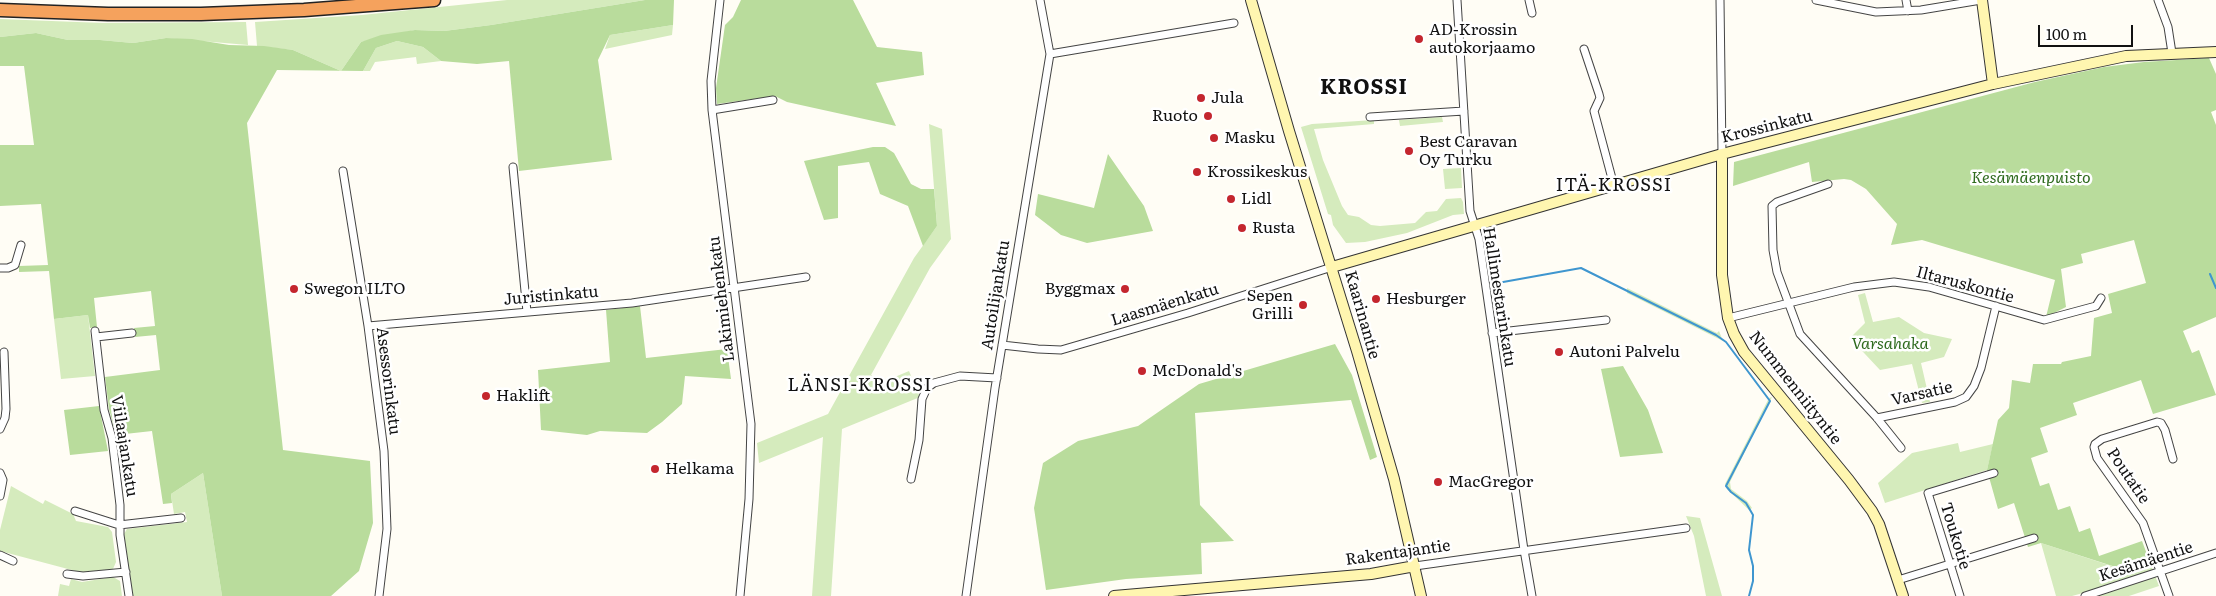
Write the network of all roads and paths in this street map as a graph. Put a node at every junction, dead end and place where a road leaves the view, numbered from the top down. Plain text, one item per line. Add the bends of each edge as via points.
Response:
1 (434, 0) edge
2 (720, 0) edge
3 (1040, 0) edge
4 (1251, 0) edge
5 (1257, 0) edge
6 (1457, 0) edge
7 (1529, 0) edge
8 (1720, 0) edge
9 (1816, 0) edge
10 (1906, 0) edge
11 (1981, 0) edge
12 (2158, 0) edge
13 (0, 10) edge
14 (1908, 11) junction
15 (1532, 13) dead end
16 (1234, 23) dead end
17 (1265, 45) junction
18 (1584, 49) dead end
19 (2216, 52) edge
20 (2172, 53) junction
21 (1050, 54) junction
22 (1993, 84) junction
23 (773, 100) dead end
24 (712, 110) junction
25 (1464, 111) junction
26 (1370, 117) dead end
27 (1722, 154) junction
28 (513, 167) dead end
29 (343, 171) dead end
30 (1828, 184) dead end
31 (1614, 186) junction
32 (1475, 227) junction
33 (21, 245) dead end
34 (1332, 267) junction
35 (0, 268) edge
36 (806, 277) dead end
37 (735, 287) junction
38 (2101, 298) dead end
39 (1787, 303) junction
40 (1996, 306) junction
41 (527, 312) junction
42 (1728, 318) junction
43 (1606, 320) dead end
44 (368, 326) junction
45 (132, 333) dead end
46 (1492, 333) junction
47 (1002, 344) junction
48 (4, 352) dead end
49 (997, 378) junction
50 (1877, 418) junction
51 (0, 429) edge
52 (1901, 448) dead end
53 (2173, 458) dead end
54 (0, 473) edge
55 (1994, 473) dead end
56 (911, 479) dead end
57 (0, 496) edge
58 (75, 511) dead end
59 (181, 518) dead end
60 (119, 525) junction
61 (1686, 528) dead end
62 (2034, 538) dead end
63 (1524, 550) junction
64 (2216, 554) edge
65 (0, 555) edge
66 (13, 560) dead end
67 (1950, 565) junction
68 (1414, 566) junction
69 (126, 572) junction
70 (2161, 572) junction
71 (67, 574) dead end
72 (1898, 580) junction
73 (1198, 592) edge
74 (129, 596) edge
75 (379, 596) edge
76 (740, 596) edge
77 (966, 596) edge
78 (1114, 596) edge
79 (1421, 596) edge
80 (1532, 596) edge
81 (1903, 596) edge
82 (1960, 596) edge
83 (2085, 596) edge
84 (2169, 596) edge

1 - 13 highway via 201,14
2 - 24 street, Lakimiehenkatu via 712,72
3 - 21 street, Autoilijankatu
4 - 17 street, Kaarinantie
5 - 17 street, Kaarinantie
6 - 25 street, Hallimestarinkatu
7 - 15 street
8 - 27 street, Nummenniityntie
9 - 14 street via 1876,12
10 - 14 street
11 - 14 street
11 - 22 street
12 - 20 street via 2168,27
16 - 21 street
17 - 34 street, Kaarinantie
18 - 31 street via 1600,98 1594,111
19 - 20 street, Krossinkatu
20 - 22 street, Krossinkatu via 2126,56
21 - 47 street, Autoilijankatu
22 - 27 street, Krossinkatu
23 - 24 street
24 - 37 street, Lakimiehenkatu
25 - 26 street
25 - 32 street, Hallimestarinkatu via 1470,211
27 - 31 street, Krossinkatu
27 - 42 street, Nummenniityntie via 1722,275
28 - 41 street
29 - 44 street, Asessorinkatu
30 - 39 street, Varsatie via 1772,206 1773,250
31 - 32 street, Krossinkatu
32 - 34 street, Krossinkatu
32 - 46 street, Hallimestarinkatu
33 - 35 street via 15,265
34 - 47 street, Laasmäenkatu via 1061,350
34 - 68 street, Kaarinantie via 1394,479
36 - 37 street, Juristinkatu
37 - 41 street, Juristinkatu via 632,303
37 - 76 street, Lakimiehenkatu via 751,424 749,499
38 - 40 street, Iltaruskontie via 2096,306 2048,320
39 - 40 street, Iltaruskontie via 1862,285 1894,282 1920,285
39 - 42 street, Iltaruskontie
39 - 50 street, Varsatie via 1800,334
40 - 50 street, Varsatie via 1981,368 1966,397 1956,402
41 - 44 street, Juristinkatu
42 - 72 street, Nummenniityntie via 1744,352 1872,511
43 - 46 street
44 - 75 street, Asessorinkatu via 387,491 387,529
45 - 60 street, Viilaajankatu via 95,334 104,410 112,438 120,505
46 - 63 street, Hallimestarinkatu
47 - 49 street, Autoilijankatu
48 - 51 street via 6,409
49 - 56 street via 960,376 927,388 922,399 919,440
49 - 77 street, Autoilijankatu
50 - 52 street, Varsatie
53 - 70 street, Poutatie via 2165,430 2157,422 2102,439 2094,447 2097,458 2143,523
54 - 57 street via 3,480
55 - 67 street, Toukotie via 1928,493
58 - 60 street
59 - 60 street
60 - 69 street, Viilaajankatu
61 - 63 street, Rakentajantie
62 - 67 street
63 - 68 street, Rakentajantie
63 - 80 street, Hallimestarinkatu
64 - 70 street, Kesämäentie
65 - 66 street
67 - 72 street
67 - 82 street, Toukotie
68 - 73 street, Rakentajantie via 1371,574
68 - 79 street, Kaarinantie
69 - 71 street via 83,576
69 - 74 street, Viilaajankatu
70 - 83 street, Kesämäentie
70 - 84 street, Poutatie
72 - 81 street, Nummenniityntie
73 - 78 street, Rakentajantie

